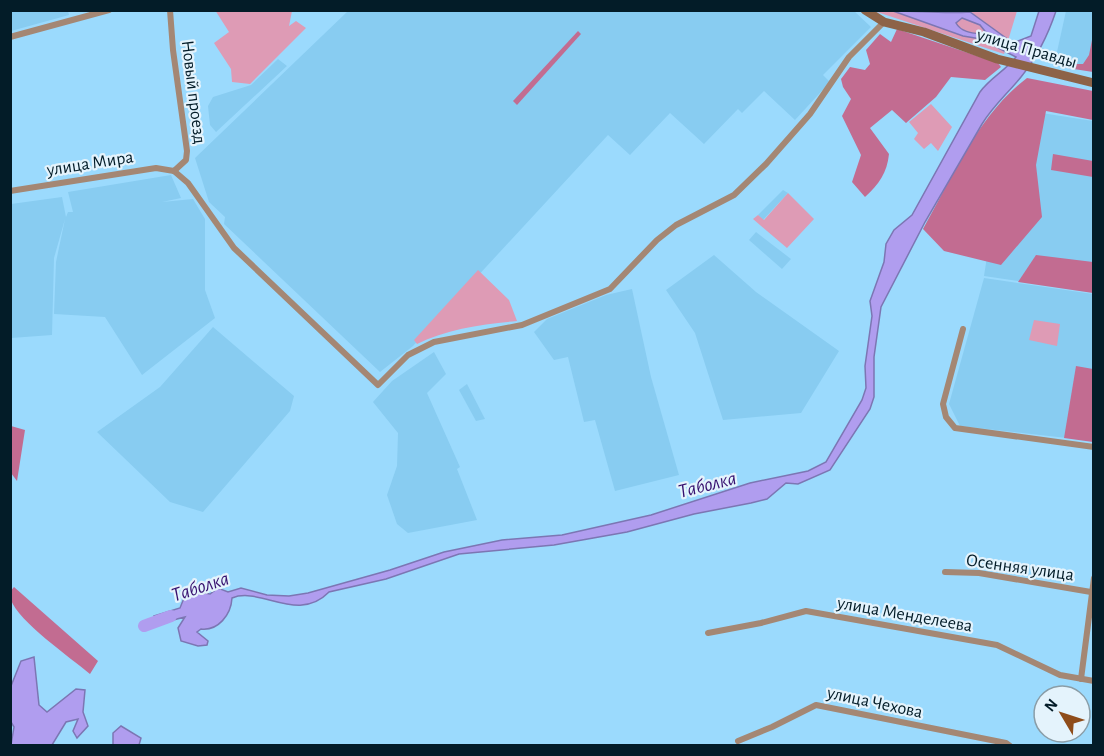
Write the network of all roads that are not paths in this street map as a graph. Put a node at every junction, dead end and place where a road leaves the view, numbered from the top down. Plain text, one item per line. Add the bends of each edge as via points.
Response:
1 (109, 10) edge
2 (171, 10) edge
3 (865, 10) edge
4 (884, 22) junction
5 (10, 37) edge
6 (1094, 83) edge
7 (174, 171) junction
8 (10, 191) edge
9 (963, 329) dead end
10 (1094, 447) edge
11 (945, 572) dead end
12 (1094, 578) edge
13 (1091, 592) junction
14 (708, 633) dead end
15 (1081, 679) junction
16 (1094, 681) edge
17 (738, 741) dead end
18 (1010, 746) edge

1 - 5 street
2 - 7 street, Новый проезд via 188,151 186,160
3 - 4 street, улица Правды
4 - 6 street, улица Правды via 1032,69
4 - 7 street via 849,57 810,114 766,165 734,195 676,225 657,240 610,289 522,325 434,342 408,355 378,385 234,248 188,183
7 - 8 street, улица Мира via 156,168
9 - 10 street via 943,404 946,417 955,428
11 - 13 street, Осенняя улица via 979,573
12 - 13 street
13 - 15 street
14 - 15 street, улица Менделеева via 806,611 997,645 1060,675
15 - 16 street, улица Менделеева
17 - 18 street, улица Чехова via 816,705 1006,742

